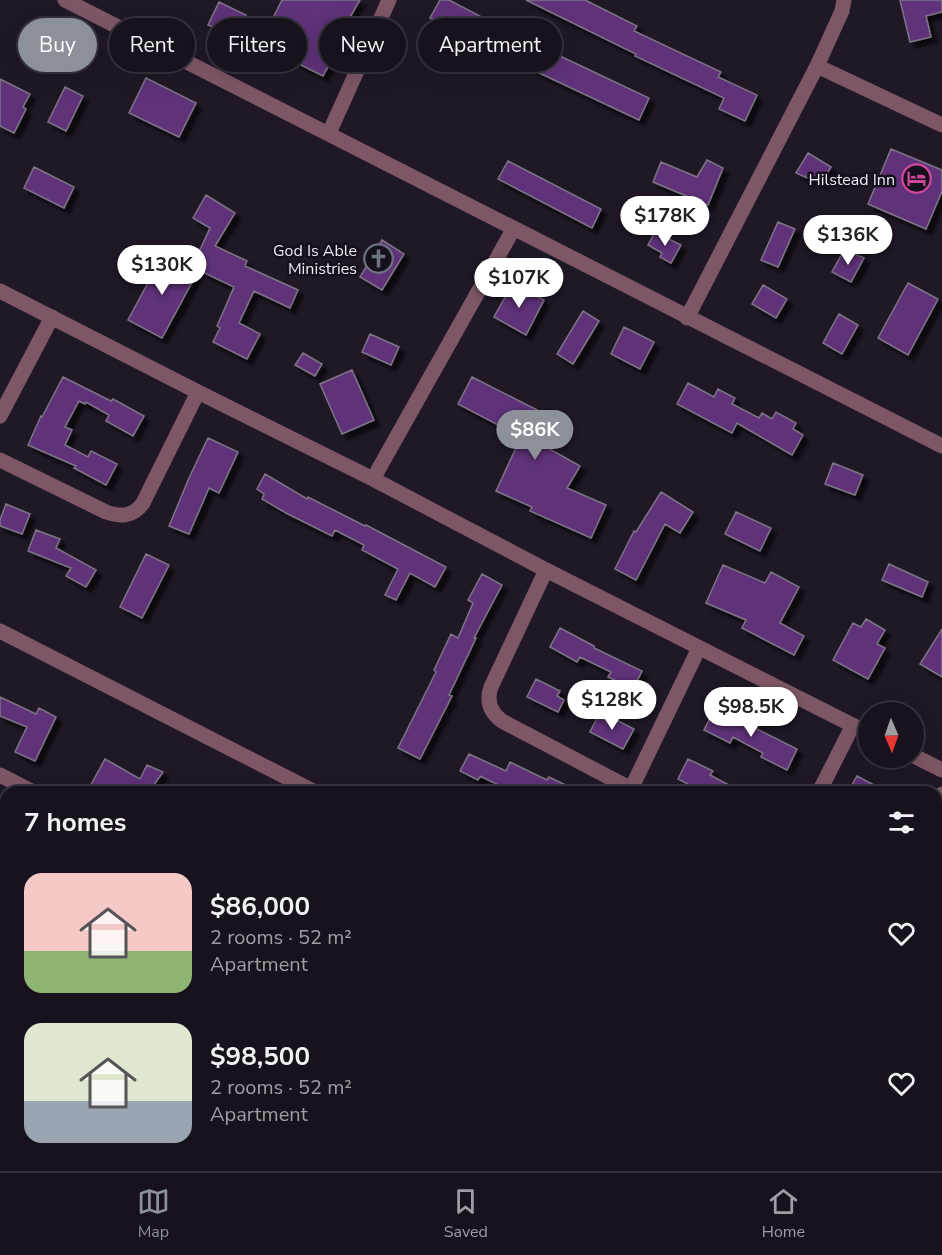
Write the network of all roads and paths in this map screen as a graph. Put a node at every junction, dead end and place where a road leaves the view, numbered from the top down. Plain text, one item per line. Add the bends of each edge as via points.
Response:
1 (65, 0) edge
2 (389, 0) edge
3 (844, 0) edge
4 (817, 66) junction
5 (942, 125) edge
6 (329, 133) junction
7 (514, 228) junction
8 (0, 291) edge
9 (52, 318) junction
10 (687, 318) junction
11 (198, 392) junction
12 (0, 416) edge
13 (942, 446) edge
14 (0, 460) edge
15 (373, 479) junction
16 (546, 570) junction
17 (0, 631) edge
18 (699, 648) junction
19 (853, 725) junction
20 (858, 728) edge
21 (924, 761) edge
22 (942, 770) edge
23 (0, 775) edge
24 (21, 786) edge
25 (303, 786) edge
26 (626, 786) edge
27 (636, 786) edge
28 (822, 786) edge

1 - 6 street
2 - 6 street
3 - 4 street
4 - 5 street
4 - 10 street
6 - 7 street
7 - 10 street
7 - 15 street
8 - 9 street
9 - 11 street
9 - 12 street
10 - 13 street
11 - 14 street via 143,502 128,515 106,512
11 - 15 street
15 - 16 street
16 - 18 street
16 - 26 street via 489,692 491,708 502,721
17 - 25 street
18 - 19 street
18 - 27 street
19 - 20 street
19 - 28 street
21 - 22 street
23 - 24 street

